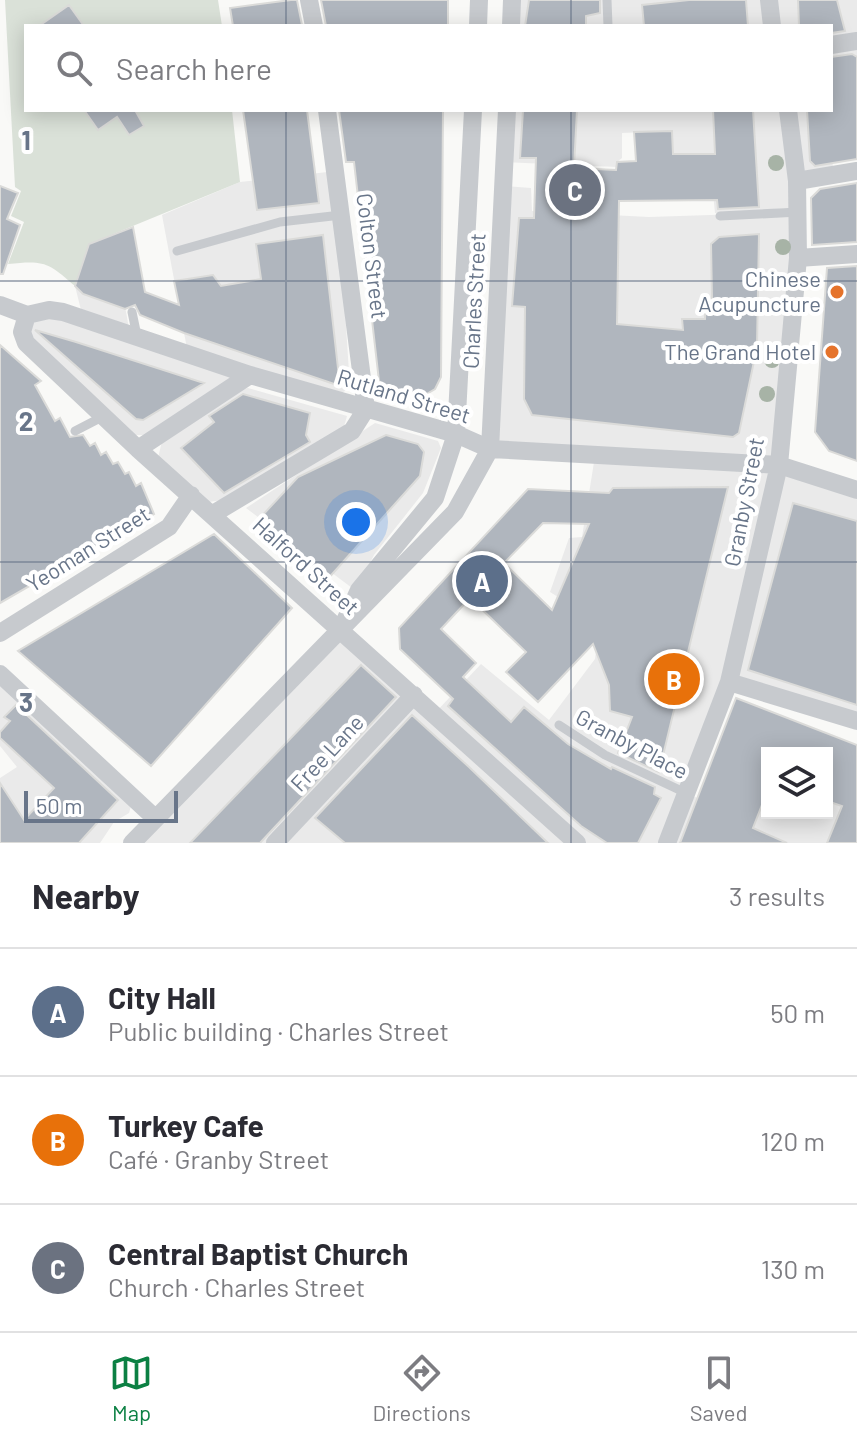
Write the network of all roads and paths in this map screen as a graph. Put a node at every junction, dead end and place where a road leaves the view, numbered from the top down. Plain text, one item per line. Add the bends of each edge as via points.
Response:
1 (309, 0) edge
2 (479, 0) edge
3 (512, 0) edge
4 (607, 0) edge
5 (769, 0) edge
6 (314, 24) edge
7 (478, 24) edge
8 (511, 24) edge
9 (608, 24) edge
10 (772, 24) edge
11 (857, 41) edge
12 (833, 45) edge
13 (327, 112) edge
14 (473, 112) edge
15 (507, 112) edge
16 (788, 112) edge
17 (857, 171) edge
18 (797, 181) junction
19 (799, 212) junction
20 (343, 215) junction
21 (720, 216) dead end
22 (177, 251) dead end
23 (857, 254) edge
24 (798, 258) junction
25 (0, 305) edge
26 (132, 312) dead end
27 (27, 315) junction
28 (137, 337) junction
29 (250, 375) junction
30 (366, 409) junction
31 (104, 416) junction
32 (75, 431) dead end
33 (456, 434) junction
34 (138, 449) junction
35 (490, 449) junction
36 (779, 465) junction
37 (857, 490) edge
38 (191, 495) junction
39 (213, 514) junction
40 (340, 630) junction
41 (0, 633) edge
42 (0, 674) edge
43 (729, 682) junction
44 (414, 695) junction
45 (857, 721) edge
46 (559, 725) dead end
47 (687, 794) junction
48 (155, 818) junction
49 (132, 843) edge
50 (275, 843) edge
51 (577, 843) edge
52 (667, 843) edge

1 - 6 street
2 - 7 street
3 - 8 street
4 - 9 lane
5 - 10 street
11 - 12 street
13 - 20 street, Colton Street
14 - 33 street, Charles Street
15 - 35 street, Charles Street
16 - 18 street, Granby Street
17 - 18 street
18 - 19 street, Granby Street
19 - 21 lane
19 - 24 street, Granby Street
20 - 22 lane via 280,222
20 - 30 street, Colton Street
23 - 24 street
24 - 36 street, Granby Street
25 - 27 street
26 - 28 lane
27 - 28 street, Rutland Street via 49,310
27 - 31 street, Halford Street via 22,332 26,343
28 - 29 street, Rutland Street
29 - 30 street, Rutland Street
29 - 34 street
30 - 33 street, Rutland Street
30 - 39 street via 352,431
31 - 32 lane
31 - 34 street, Halford Street
33 - 35 street, Rutland Street
33 - 40 street, Charles Street via 435,498 359,590
34 - 38 street, Halford Street
35 - 36 street, Rutland Street
35 - 40 street, Charles Street via 455,512
36 - 37 street, Rutland Street
36 - 43 street, Granby Street
38 - 39 street, Halford Street
38 - 41 street, Yeoman Street via 169,527
39 - 40 street, Halford Street
40 - 44 street, Halford Street
40 - 48 street, Charles Street
42 - 48 street
43 - 45 street
43 - 47 street, Granby Street
44 - 50 street, Free Lane
44 - 51 street, Halford Street
46 - 47 lane, Granby Place via 605,755
47 - 52 street, Granby Street
48 - 49 street, Charles Street

